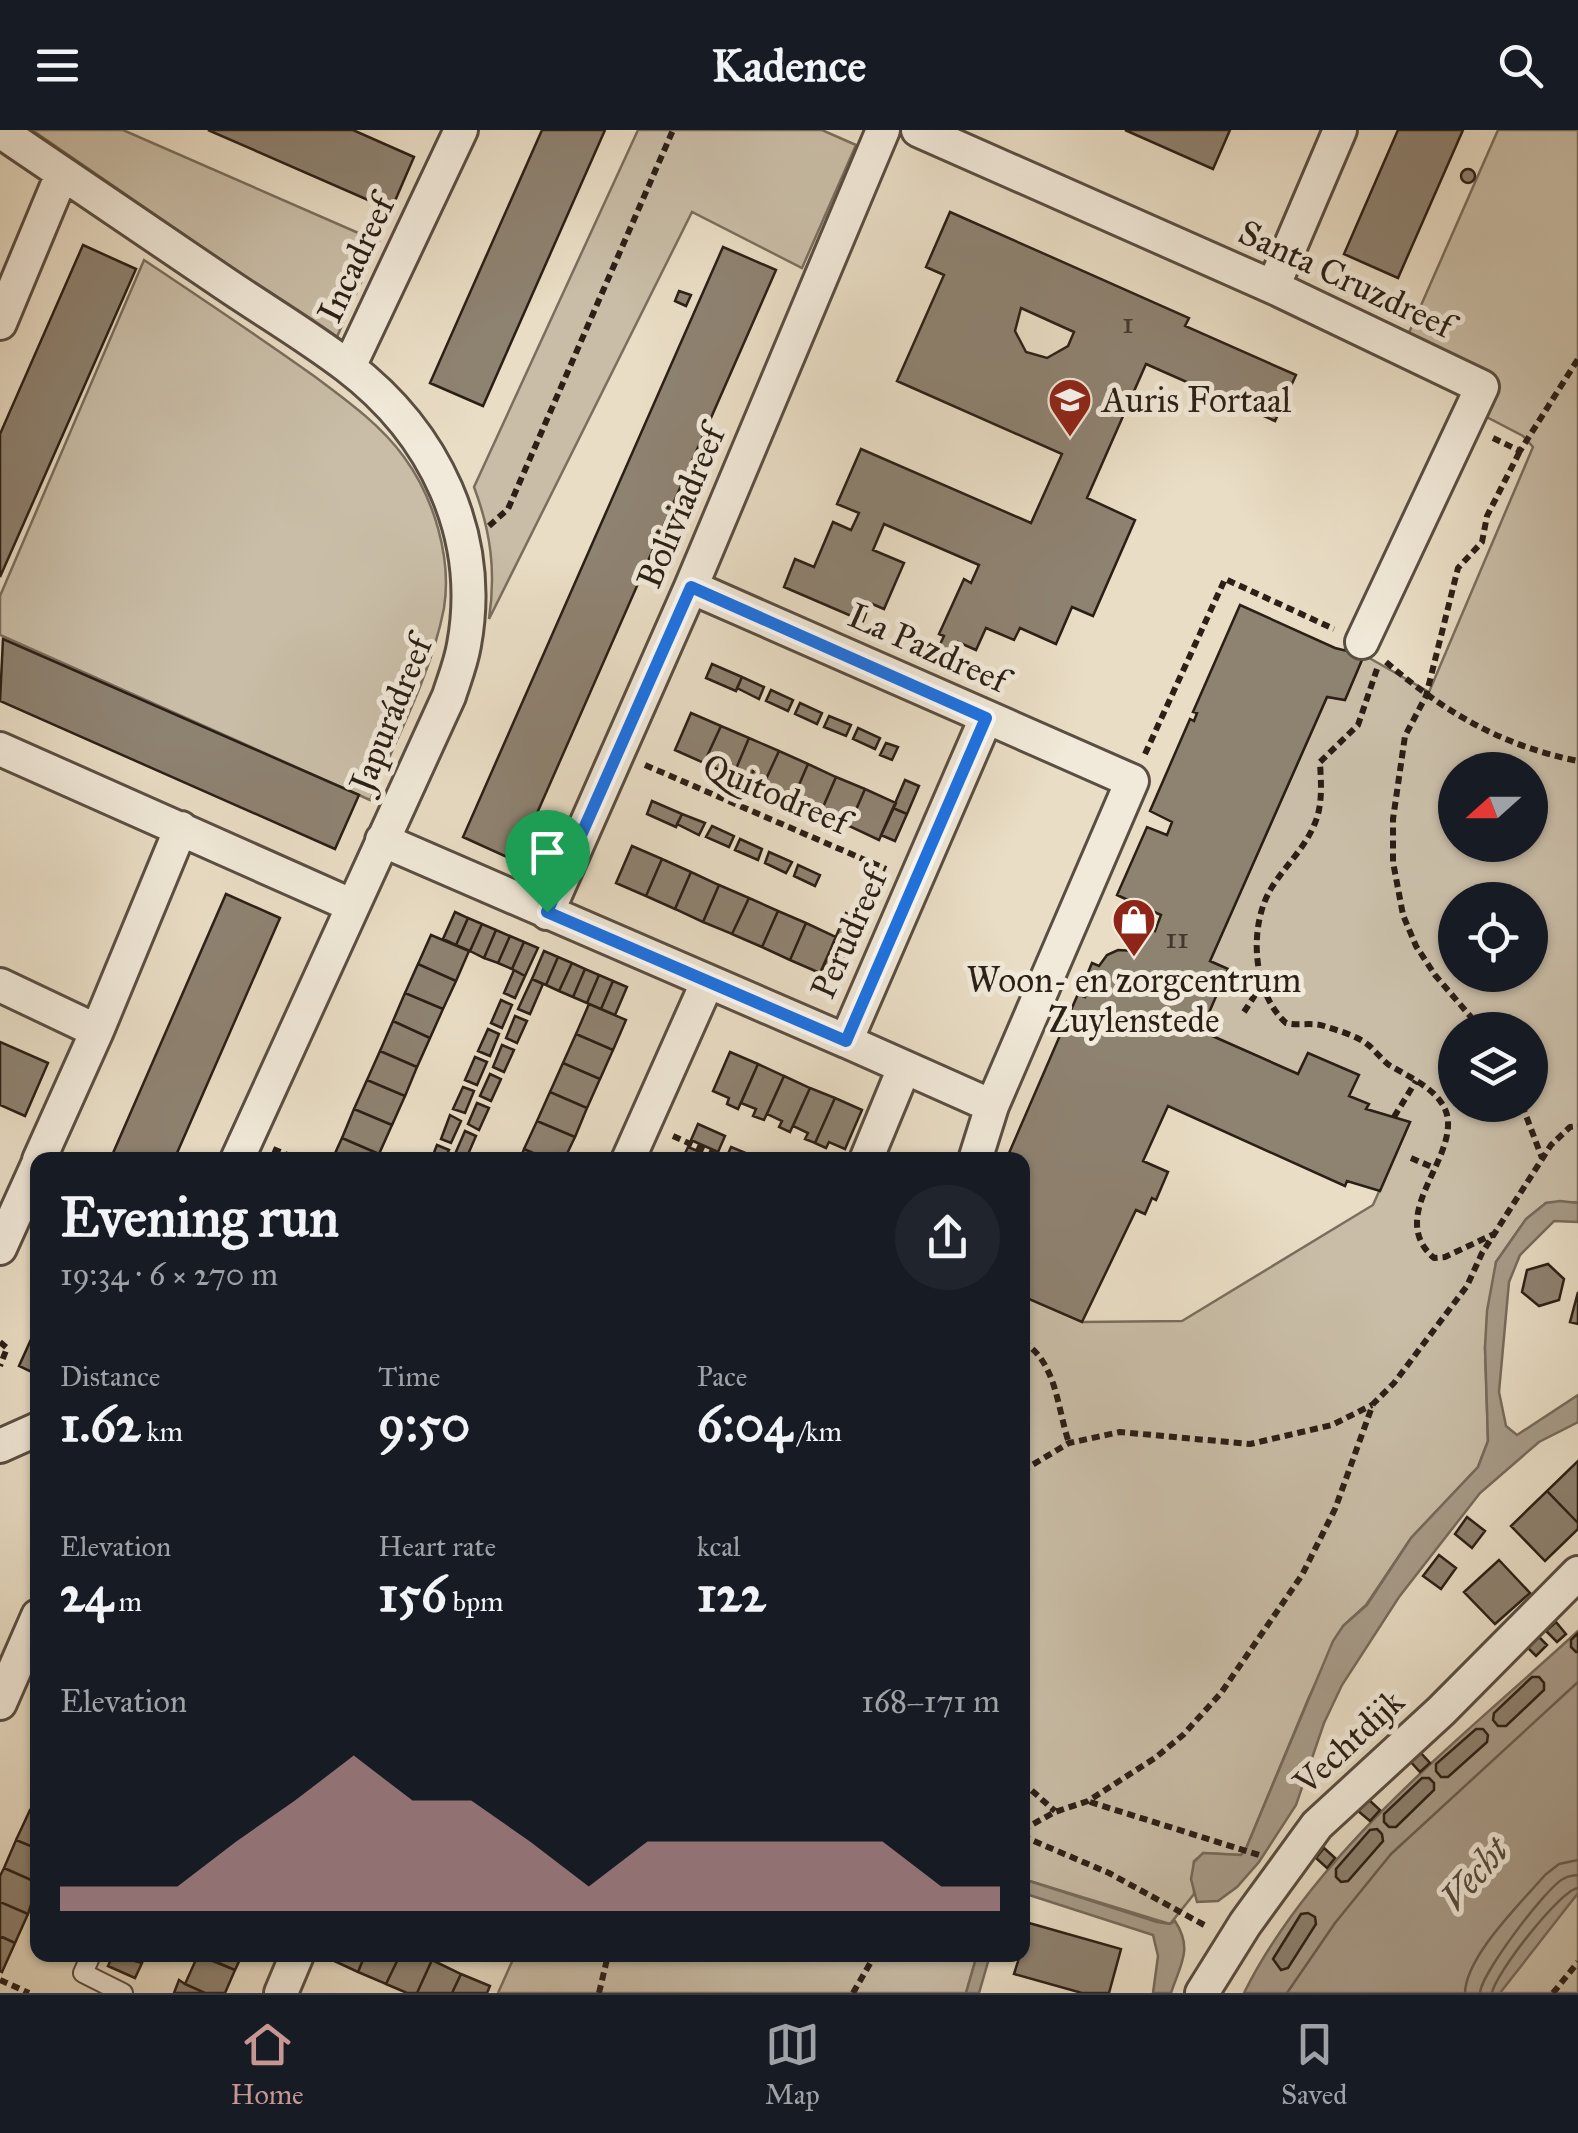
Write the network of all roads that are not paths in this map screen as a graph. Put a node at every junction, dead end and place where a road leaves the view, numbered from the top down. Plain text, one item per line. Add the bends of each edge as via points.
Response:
1 (883, 130) edge
2 (918, 130) edge
3 (1340, 130) edge
4 (0, 131) edge
5 (448, 134) edge
6 (62, 174) junction
7 (1273, 287) junction
8 (0, 323) edge
9 (349, 367) junction
10 (691, 587) junction
11 (1362, 642) road end
12 (986, 718) junction
13 (0, 748) edge
14 (181, 828) junction
15 (382, 840) junction
16 (351, 905) junction
17 (547, 912) junction
18 (707, 983) junction
19 (0, 985) edge
20 (98, 1031) junction
21 (846, 1041) junction
22 (904, 1068) junction
23 (992, 1106) junction
24 (43, 1152) edge
25 (242, 1152) edge
26 (631, 1152) edge
27 (869, 1152) edge
28 (978, 1152) edge
29 (30, 1180) edge
30 (0, 1248) edge
31 (30, 1433) edge
32 (0, 1446) edge
33 (1578, 1573) edge
34 (30, 1634) edge
35 (0, 1702) edge
36 (88, 1962) edge
37 (294, 1962) edge
38 (123, 1993) edge
39 (281, 1993) edge
40 (1202, 1993) edge

1 - 10 street, Boliviadreef
2 - 7 street, Santa Cruzdreef
3 - 7 street
4 - 6 street, Japurádreef
5 - 9 street, Incadreef
6 - 8 street
6 - 9 street, Japurádreef
7 - 11 street, Santa Cruzdreef via 1482,387
9 - 15 street, Japurádreef via 406,420 440,471 464,536 470,600 449,696
10 - 12 street, La Pazdreef
10 - 17 street, Boliviadreef
12 - 21 street, Perudreef
12 - 23 street, La Pazdreef via 1132,781
13 - 14 street
14 - 16 street
14 - 20 street
15 - 16 street, Japurádreef
15 - 17 street
16 - 25 street, Japurádreef
17 - 18 street
18 - 21 street
18 - 26 street
19 - 20 street
20 - 24 street
21 - 22 street, Perudreef
22 - 23 street, Perudreef
22 - 27 street
23 - 28 street
29 - 30 street
31 - 32 street
33 - 40 street, Vechtdijk via 1317,1824
34 - 35 street
36 - 38 lane via 83,1973
37 - 39 street

